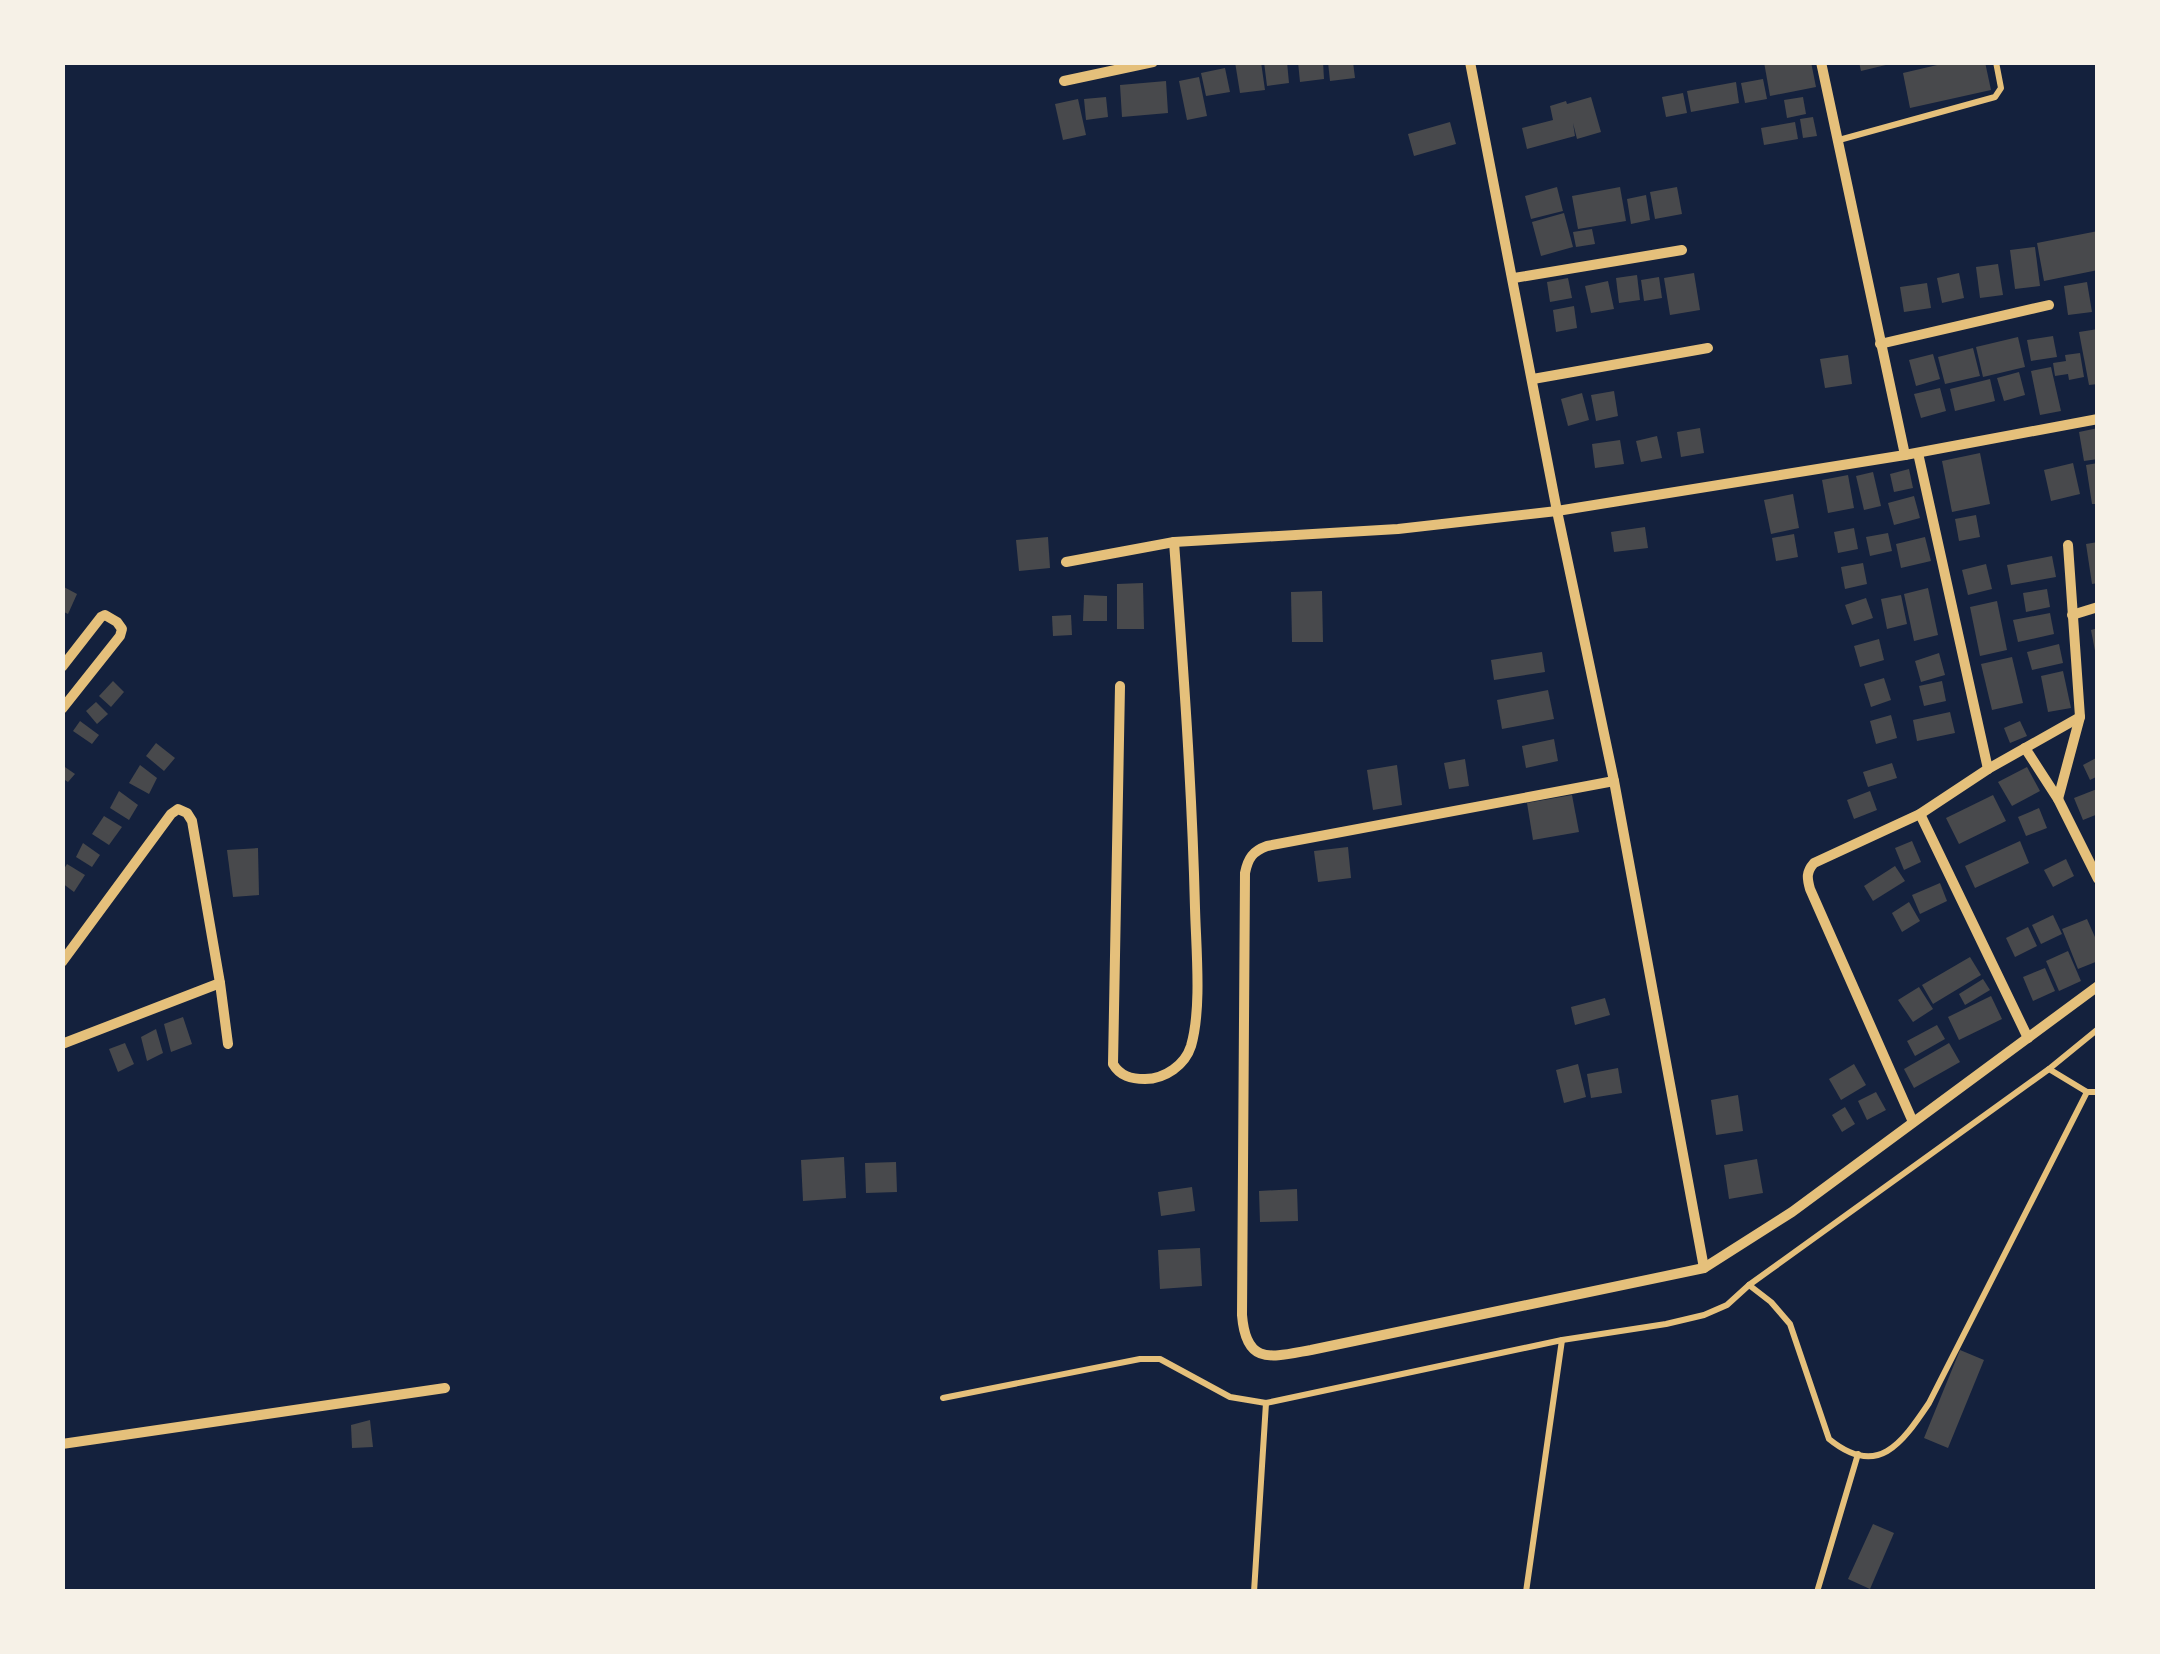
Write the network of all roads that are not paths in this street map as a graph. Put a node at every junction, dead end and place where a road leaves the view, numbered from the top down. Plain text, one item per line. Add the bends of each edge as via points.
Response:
1 (1152, 62) edge
2 (1470, 62) edge
3 (1821, 62) edge
4 (1996, 62) edge
5 (1110, 67) edge
6 (1064, 81) dead end
7 (1837, 141) junction
8 (1682, 250) dead end
9 (1514, 278) junction
10 (2049, 305) dead end
11 (1880, 344) junction
12 (1708, 348) dead end
13 (1533, 379) junction
14 (2098, 420) edge
15 (1918, 453) junction
16 (1904, 455) junction
17 (1558, 511) junction
18 (1174, 542) junction
19 (2068, 545) dead end
20 (1066, 562) dead end
21 (2098, 607) edge
22 (2072, 615) junction
23 (62, 668) edge
24 (1120, 686) dead end
25 (62, 709) edge
26 (2080, 717) junction
27 (2025, 748) junction
28 (1988, 769) junction
29 (1614, 781) junction
30 (2058, 799) junction
31 (1920, 814) junction
32 (2098, 879) edge
33 (62, 962) edge
34 (220, 984) junction
35 (2098, 986) edge
36 (2098, 1029) edge
37 (2028, 1038) junction
38 (62, 1044) edge
39 (228, 1044) dead end
40 (2050, 1068) junction
41 (2087, 1092) junction
42 (2098, 1092) edge
43 (1913, 1122) junction
44 (1704, 1268) junction
45 (1748, 1286) junction
46 (1562, 1340) junction
47 (444, 1388) dead end
48 (943, 1398) dead end
49 (1266, 1403) junction
50 (62, 1444) edge
51 (1858, 1454) junction
52 (1254, 1592) edge
53 (1526, 1592) edge
54 (1817, 1592) edge

1 - 5 street
2 - 9 street
3 - 7 street
4 - 7 lane via 2001,88 1994,97
5 - 6 street
7 - 11 street
8 - 9 street
9 - 13 street
10 - 11 street
11 - 16 street
12 - 13 street
13 - 17 street
14 - 15 street
15 - 16 street
15 - 28 street
16 - 17 street
17 - 18 street via 1398,529
17 - 29 street
18 - 20 street
18 - 24 street via 1194,861 1196,1014 1184,1058 1164,1076 1148,1079 1118,1073 1113,1064
19 - 22 street
21 - 22 street
22 - 26 street
23 - 25 street via 101,616 122,628
26 - 27 street
26 - 30 street
27 - 28 street
27 - 30 street
28 - 31 street
29 - 44 street
29 - 44 street via 1267,846 1248,861 1244,1336 1256,1351 1282,1356
30 - 32 street
31 - 37 street
31 - 43 street via 1814,863 1807,877
33 - 34 street via 178,810 192,821
34 - 38 street
34 - 39 street
35 - 37 street
36 - 40 lane
37 - 43 street
40 - 41 lane
40 - 45 lane
41 - 42 lane
41 - 51 lane via 1928,1403 1893,1450
43 - 44 street
45 - 46 lane via 1704,1314
45 - 51 lane via 1790,1324 1830,1440
46 - 49 lane
46 - 53 lane
47 - 50 street
48 - 49 lane via 1160,1359 1230,1397
49 - 52 lane
51 - 54 lane

